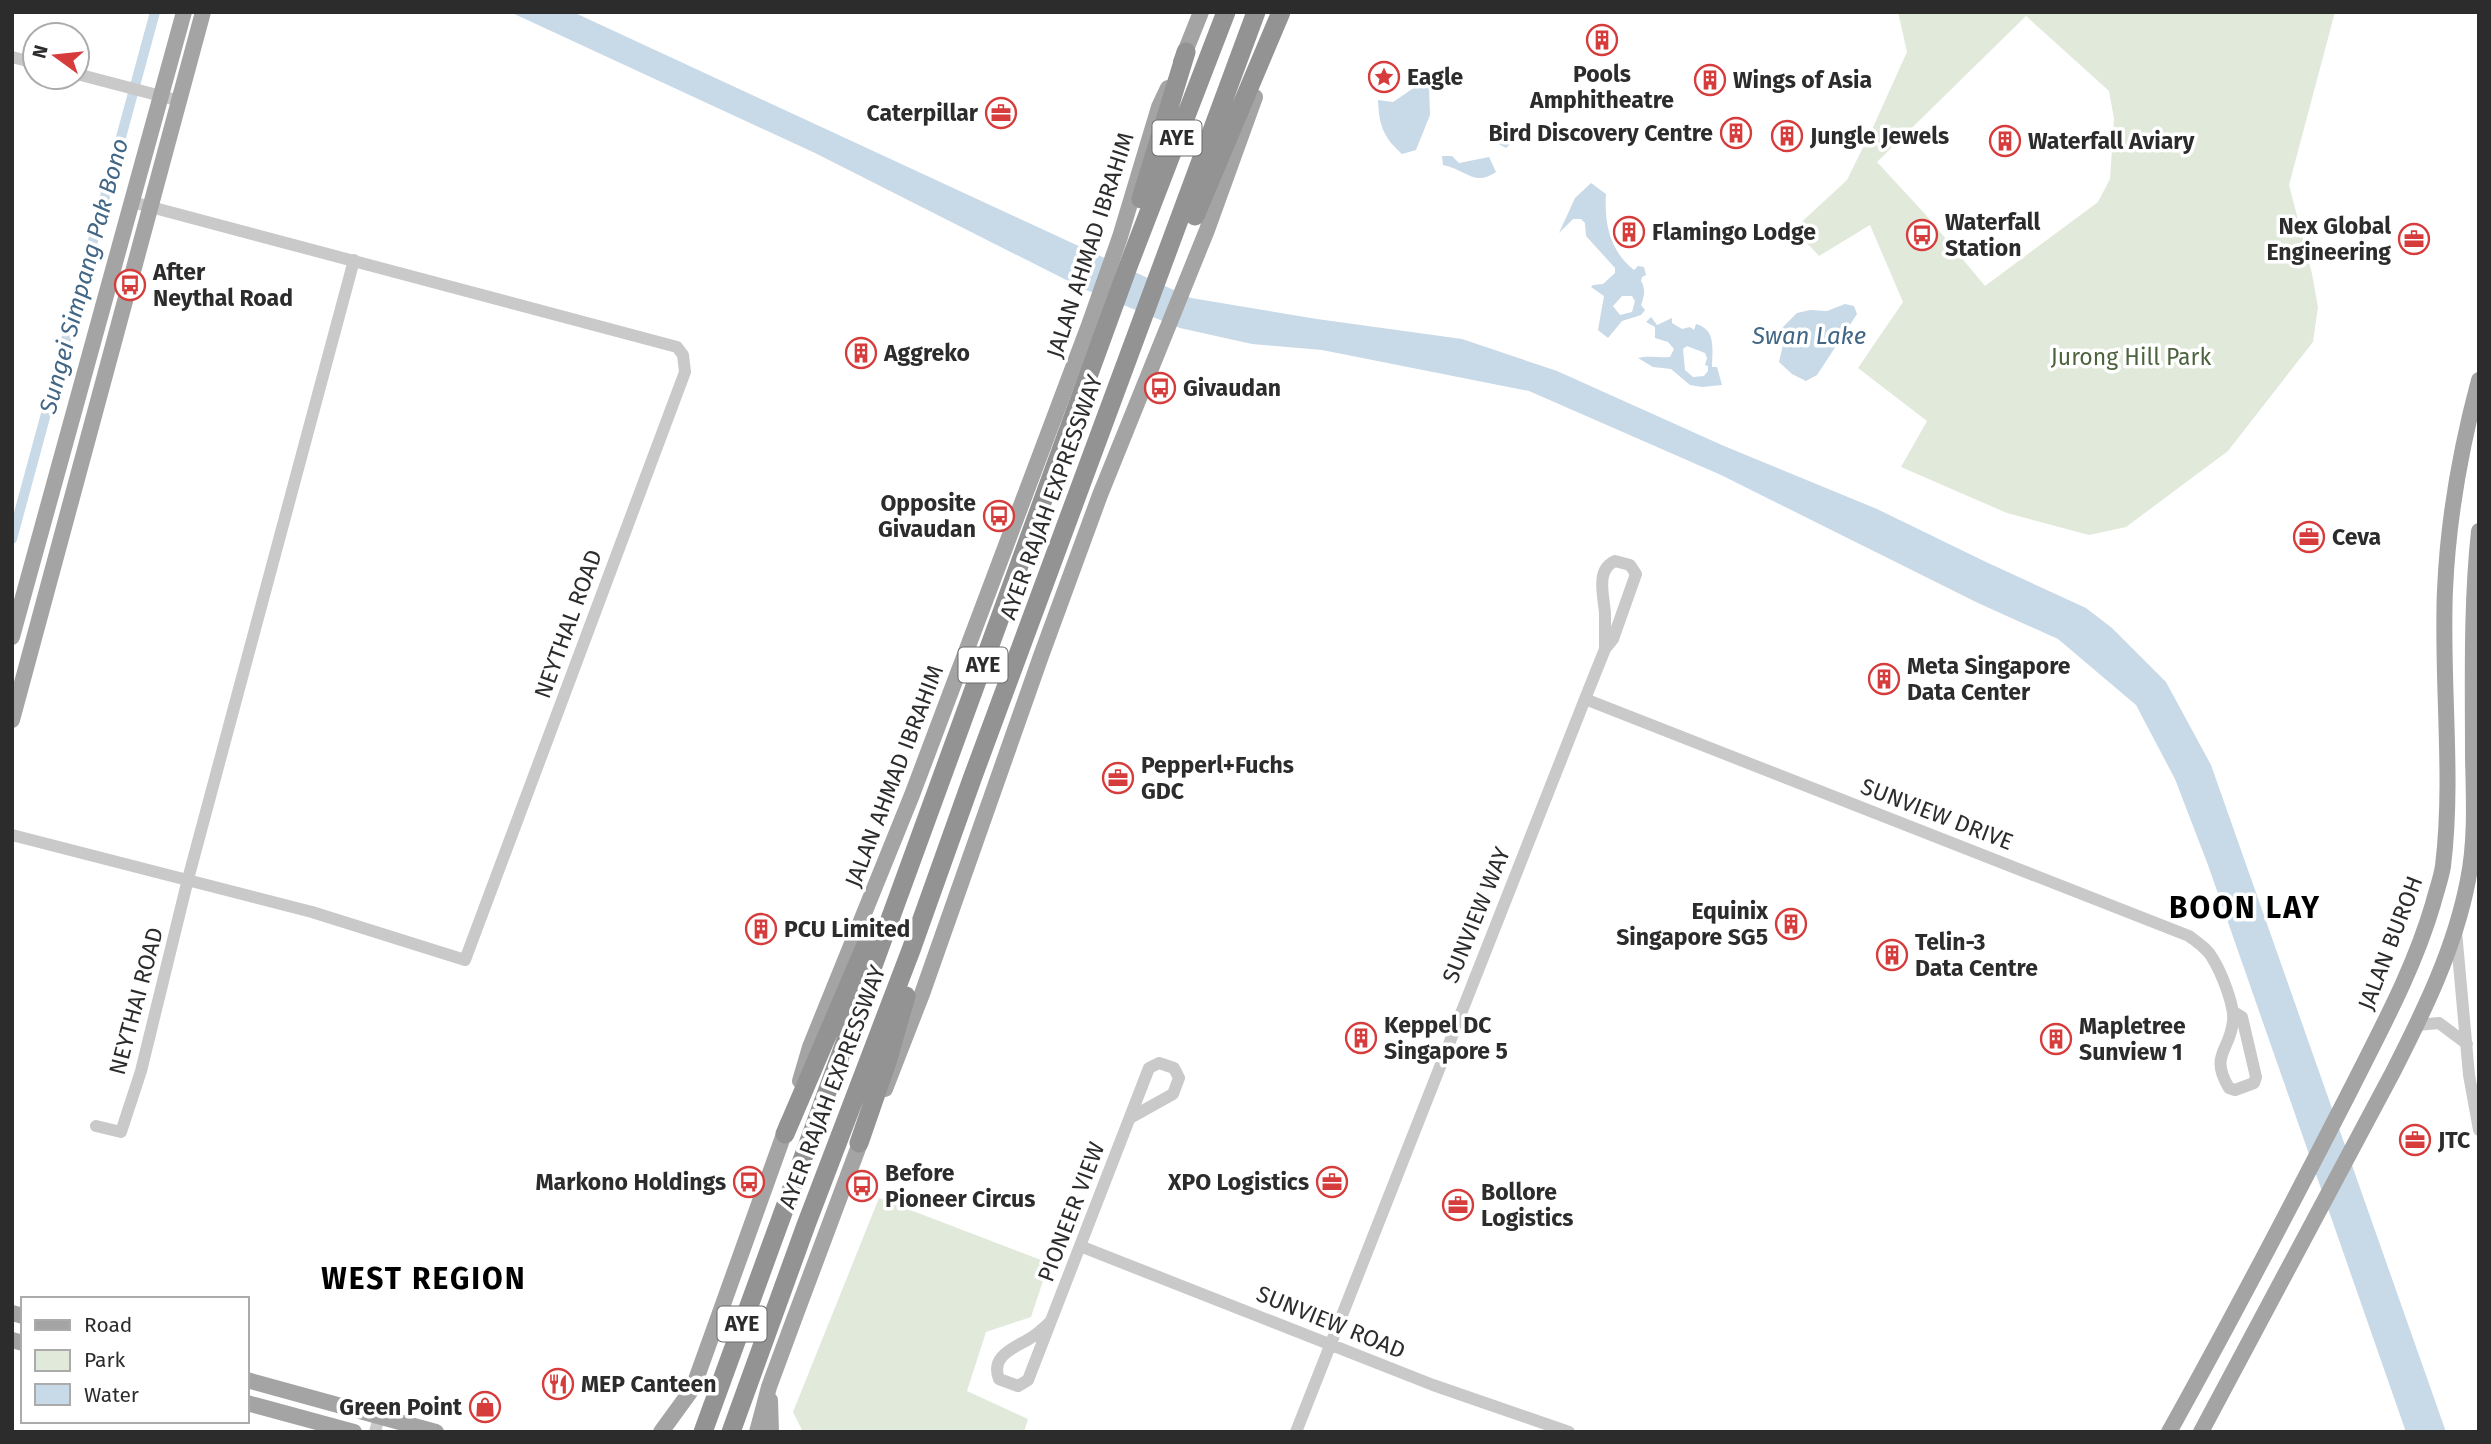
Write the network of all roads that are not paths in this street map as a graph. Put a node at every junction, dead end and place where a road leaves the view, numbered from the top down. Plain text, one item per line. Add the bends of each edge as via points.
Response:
1 (184, 12) edge
2 (203, 12) edge
3 (1201, 12) edge
4 (1226, 12) edge
5 (1256, 12) edge
6 (1283, 12) edge
7 (1186, 52) junction
8 (91, 78) edge
9 (154, 94) junction
10 (180, 101) junction
11 (132, 202) junction
12 (151, 206) junction
13 (354, 260) junction
14 (1129, 264) junction
15 (1164, 264) junction
16 (2479, 380) edge
17 (2479, 530) edge
18 (12, 637) edge
19 (1605, 649) junction
20 (1585, 699) junction
21 (12, 720) edge
22 (12, 835) edge
23 (914, 848) junction
24 (188, 879) junction
25 (2456, 931) junction
26 (911, 950) junction
27 (2234, 1012) junction
28 (2417, 1025) junction
29 (2467, 1044) junction
30 (1130, 1118) junction
31 (96, 1126) dead end
32 (2479, 1130) edge
33 (785, 1134) junction
34 (859, 1143) junction
35 (1080, 1246) junction
36 (1051, 1321) junction
37 (1331, 1344) junction
38 (248, 1380) edge
39 (769, 1387) junction
40 (248, 1403) edge
41 (2179, 1413) junction
42 (377, 1424) edge
43 (354, 1432) edge
44 (436, 1432) edge
45 (661, 1432) edge
46 (703, 1432) edge
47 (731, 1432) edge
48 (757, 1432) edge
49 (771, 1432) edge
50 (1296, 1432) edge
51 (1569, 1432) edge
52 (2158, 1432) edge
53 (2169, 1432) edge
54 (2201, 1432) edge

1 - 9 main road
2 - 10 main road
3 - 7 main road, JALAN AHMAD IBRAHIM
4 - 14 highway, AYER RAJAH EXPRESSWAY / AYE
5 - 15 highway, AYER RAJAH EXPRESSWAY / AYE
6 - 15 highway via 1191,226
6 - 34 main road via 1207,230 1054,619 894,1072
7 - 14 highway via 1126,250
7 - 33 main road, JALAN AHMAD IBRAHIM via 1159,107 1120,237 977,625 810,1047
8 - 9 street
9 - 10 street
9 - 11 main road
10 - 12 main road
11 - 12 street, NEYTHAL ROAD
11 - 18 main road
12 - 13 street, NEYTHAL ROAD
12 - 21 main road
13 - 24 street
13 - 24 street, NEYTHAL ROAD via 677,347 685,372 465,960
14 - 23 highway, AYER RAJAH EXPRESSWAY / AYE
15 - 26 highway, AYER RAJAH EXPRESSWAY / AYE
16 - 41 main road, JALAN BUROH via 2455,495 2445,590 2443,869 2404,982
17 - 25 main road via 2473,590 2474,827 2469,878
19 - 19 street, SUNVIEW WAY via 1602,582 1615,561 1630,565 1636,574 1613,639
19 - 20 street, SUNVIEW WAY
20 - 27 street, SUNVIEW DRIVE via 2189,936 2213,958
20 - 37 street, SUNVIEW WAY
22 - 24 street, NEYTHAL ROAD
23 - 33 highway via 881,908
23 - 46 highway, AYER RAJAH EXPRESSWAY / AYE
24 - 31 street, NEYTHAI ROAD via 141,1071 121,1132
25 - 28 main road
25 - 29 street
26 - 34 highway via 913,972
26 - 47 highway, AYER RAJAH EXPRESSWAY / AYE
27 - 27 street, SUNVIEW DRIVE via 2242,1017 2256,1077 2254,1083 2235,1090 2222,1076 2219,1058 2231,1034
28 - 29 street via 2439,1023
28 - 54 main road
29 - 32 street
30 - 30 street, PIONEER VIEW via 1149,1068 1159,1063 1174,1069 1179,1078 1173,1094
30 - 35 street, PIONEER VIEW
33 - 45 main road, JALAN AHMAD IBRAHIM via 693,1388
34 - 39 main road
35 - 36 street, PIONEER VIEW
35 - 37 street, SUNVIEW ROAD
36 - 36 street, PIONEER VIEW via 1025,1383 1018,1386 999,1379 997,1368 1007,1350
37 - 50 street, SUNVIEW WAY
37 - 51 street, SUNVIEW ROAD
38 - 42 main road
39 - 48 main road
39 - 49 main road
40 - 43 main road
41 - 52 street
41 - 53 main road, JALAN BUROH
42 - 44 main road

